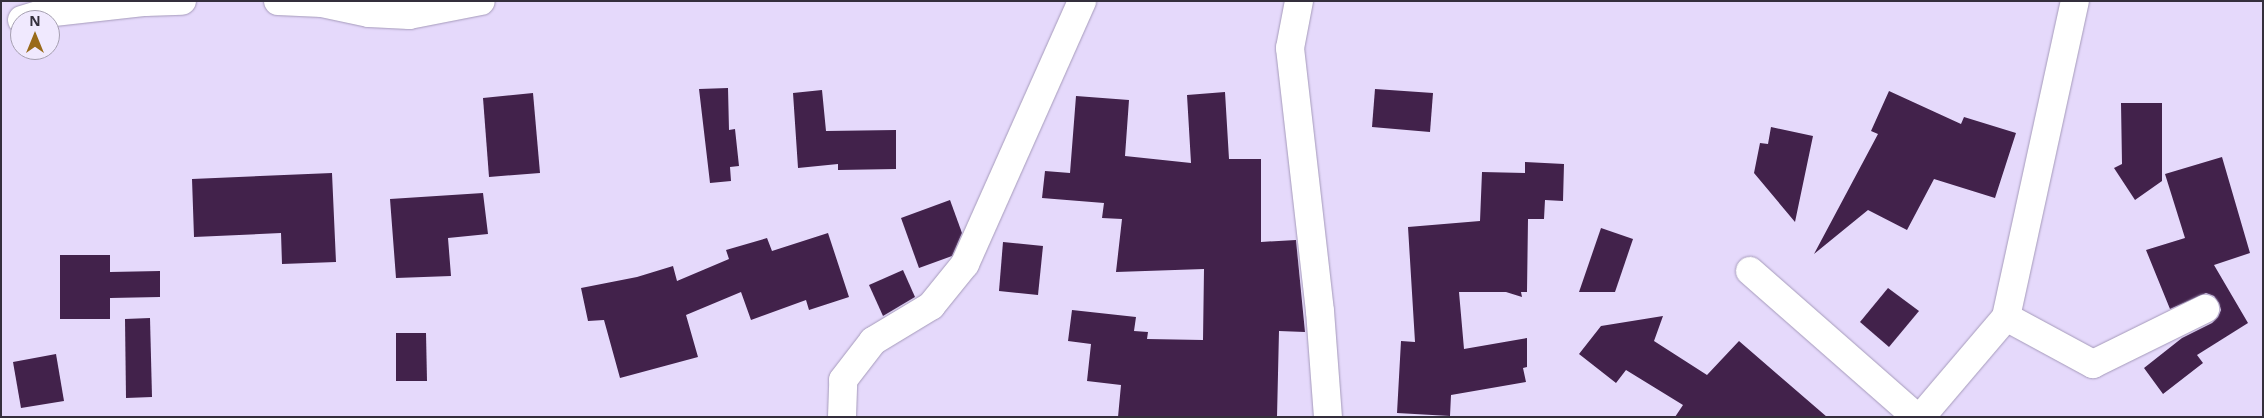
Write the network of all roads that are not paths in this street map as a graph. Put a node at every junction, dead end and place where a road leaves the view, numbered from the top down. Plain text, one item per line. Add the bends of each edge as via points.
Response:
1 (182, 1) edge
2 (278, 1) edge
3 (481, 1) edge
4 (1082, 1) edge
5 (1299, 1) edge
6 (2075, 1) edge
7 (60, 11) edge
8 (1750, 271) dead end
9 (2206, 309) dead end
10 (2006, 317) junction
11 (842, 417) edge
12 (1328, 417) edge
13 (1916, 417) edge
14 (1921, 417) edge

1 - 7 street
2 - 3 street via 322,3 369,13 409,14
4 - 11 street via 965,264 931,306 874,341 843,380
5 - 12 street via 1290,48 1320,311
6 - 10 street
8 - 13 street
9 - 10 street via 2093,364
10 - 14 street

